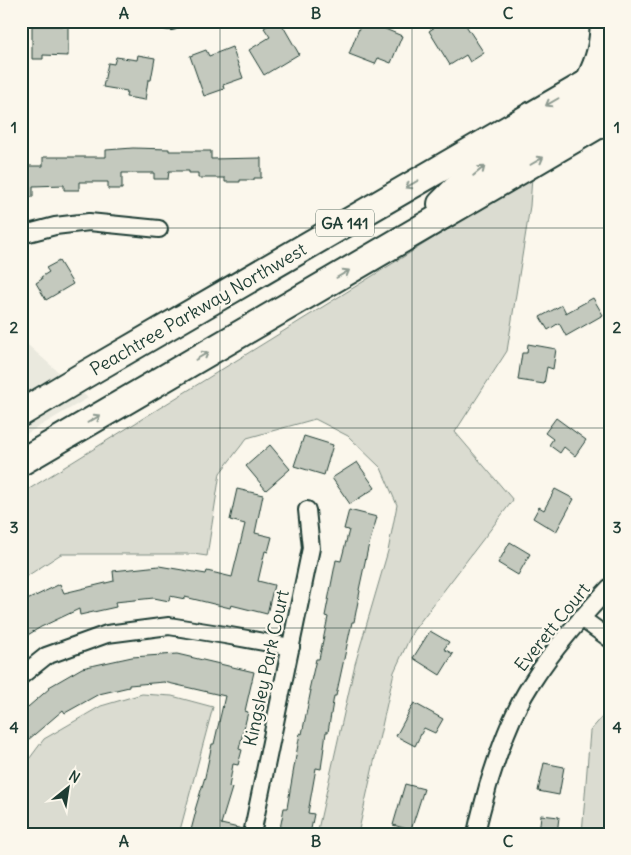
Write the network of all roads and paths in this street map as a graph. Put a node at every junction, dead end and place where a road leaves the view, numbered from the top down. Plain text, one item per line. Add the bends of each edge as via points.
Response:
1 (604, 21) edge
2 (603, 80) edge
3 (610, 118) edge
4 (159, 229) dead end
5 (419, 230) junction
6 (21, 235) edge
7 (21, 413) edge
8 (52, 444) junction
9 (21, 462) edge
10 (21, 472) edge
11 (307, 510) dead end
12 (610, 587) edge
13 (581, 618) junction
14 (610, 639) edge
15 (291, 647) junction
16 (21, 676) edge
17 (252, 834) edge
18 (476, 834) edge

1 - 2 highway via 597,65
5 -> 2 highway via 456,189
2 -> 7 highway, Peachtree Parkway Northwest / GA 141
5 -> 3 highway, GA 141
4 - 6 street via 89,222
8 -> 5 highway, GA 141
8 - 9 highway, GA 141
8 - 10 highway
11 - 15 street, Kingsley Park Court via 310,548
12 - 13 street, Everett Court
13 - 14 street
13 - 18 street, Everett Court via 530,685 511,722 496,759
15 - 16 street via 169,626 107,634 46,656
15 - 17 street, Kingsley Park Court

